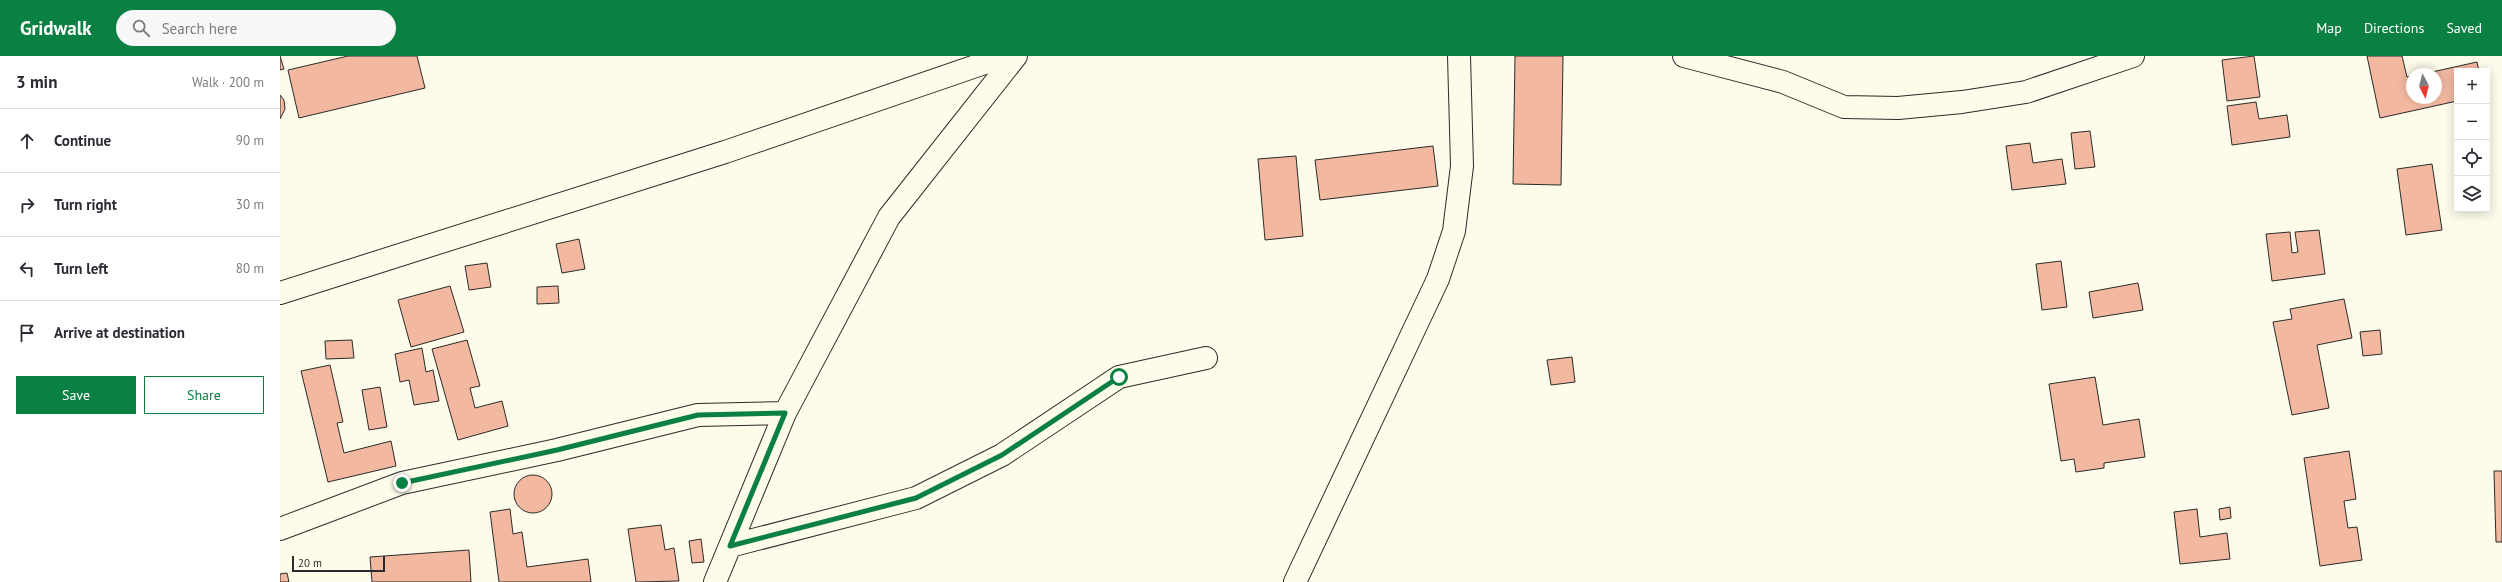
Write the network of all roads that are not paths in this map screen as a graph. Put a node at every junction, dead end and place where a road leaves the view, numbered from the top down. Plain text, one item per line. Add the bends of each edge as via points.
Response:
1 (1005, 56) edge
2 (1016, 56) edge
3 (1459, 56) edge
4 (1684, 56) edge
5 (2133, 56) edge
6 (280, 293) edge
7 (1206, 358) dead end
8 (785, 413) junction
9 (280, 529) edge
10 (730, 546) junction
11 (715, 582) edge
12 (1295, 582) edge

1 - 6 street via 725,152
2 - 8 street via 888,217
3 - 12 street via 1462,166 1454,231 1438,279
4 - 5 street via 1783,82 1844,107 1898,108 2026,92
7 - 10 street via 1119,377 1002,455 916,498
8 - 9 street via 698,415 557,450 402,483
8 - 10 street
10 - 11 street

